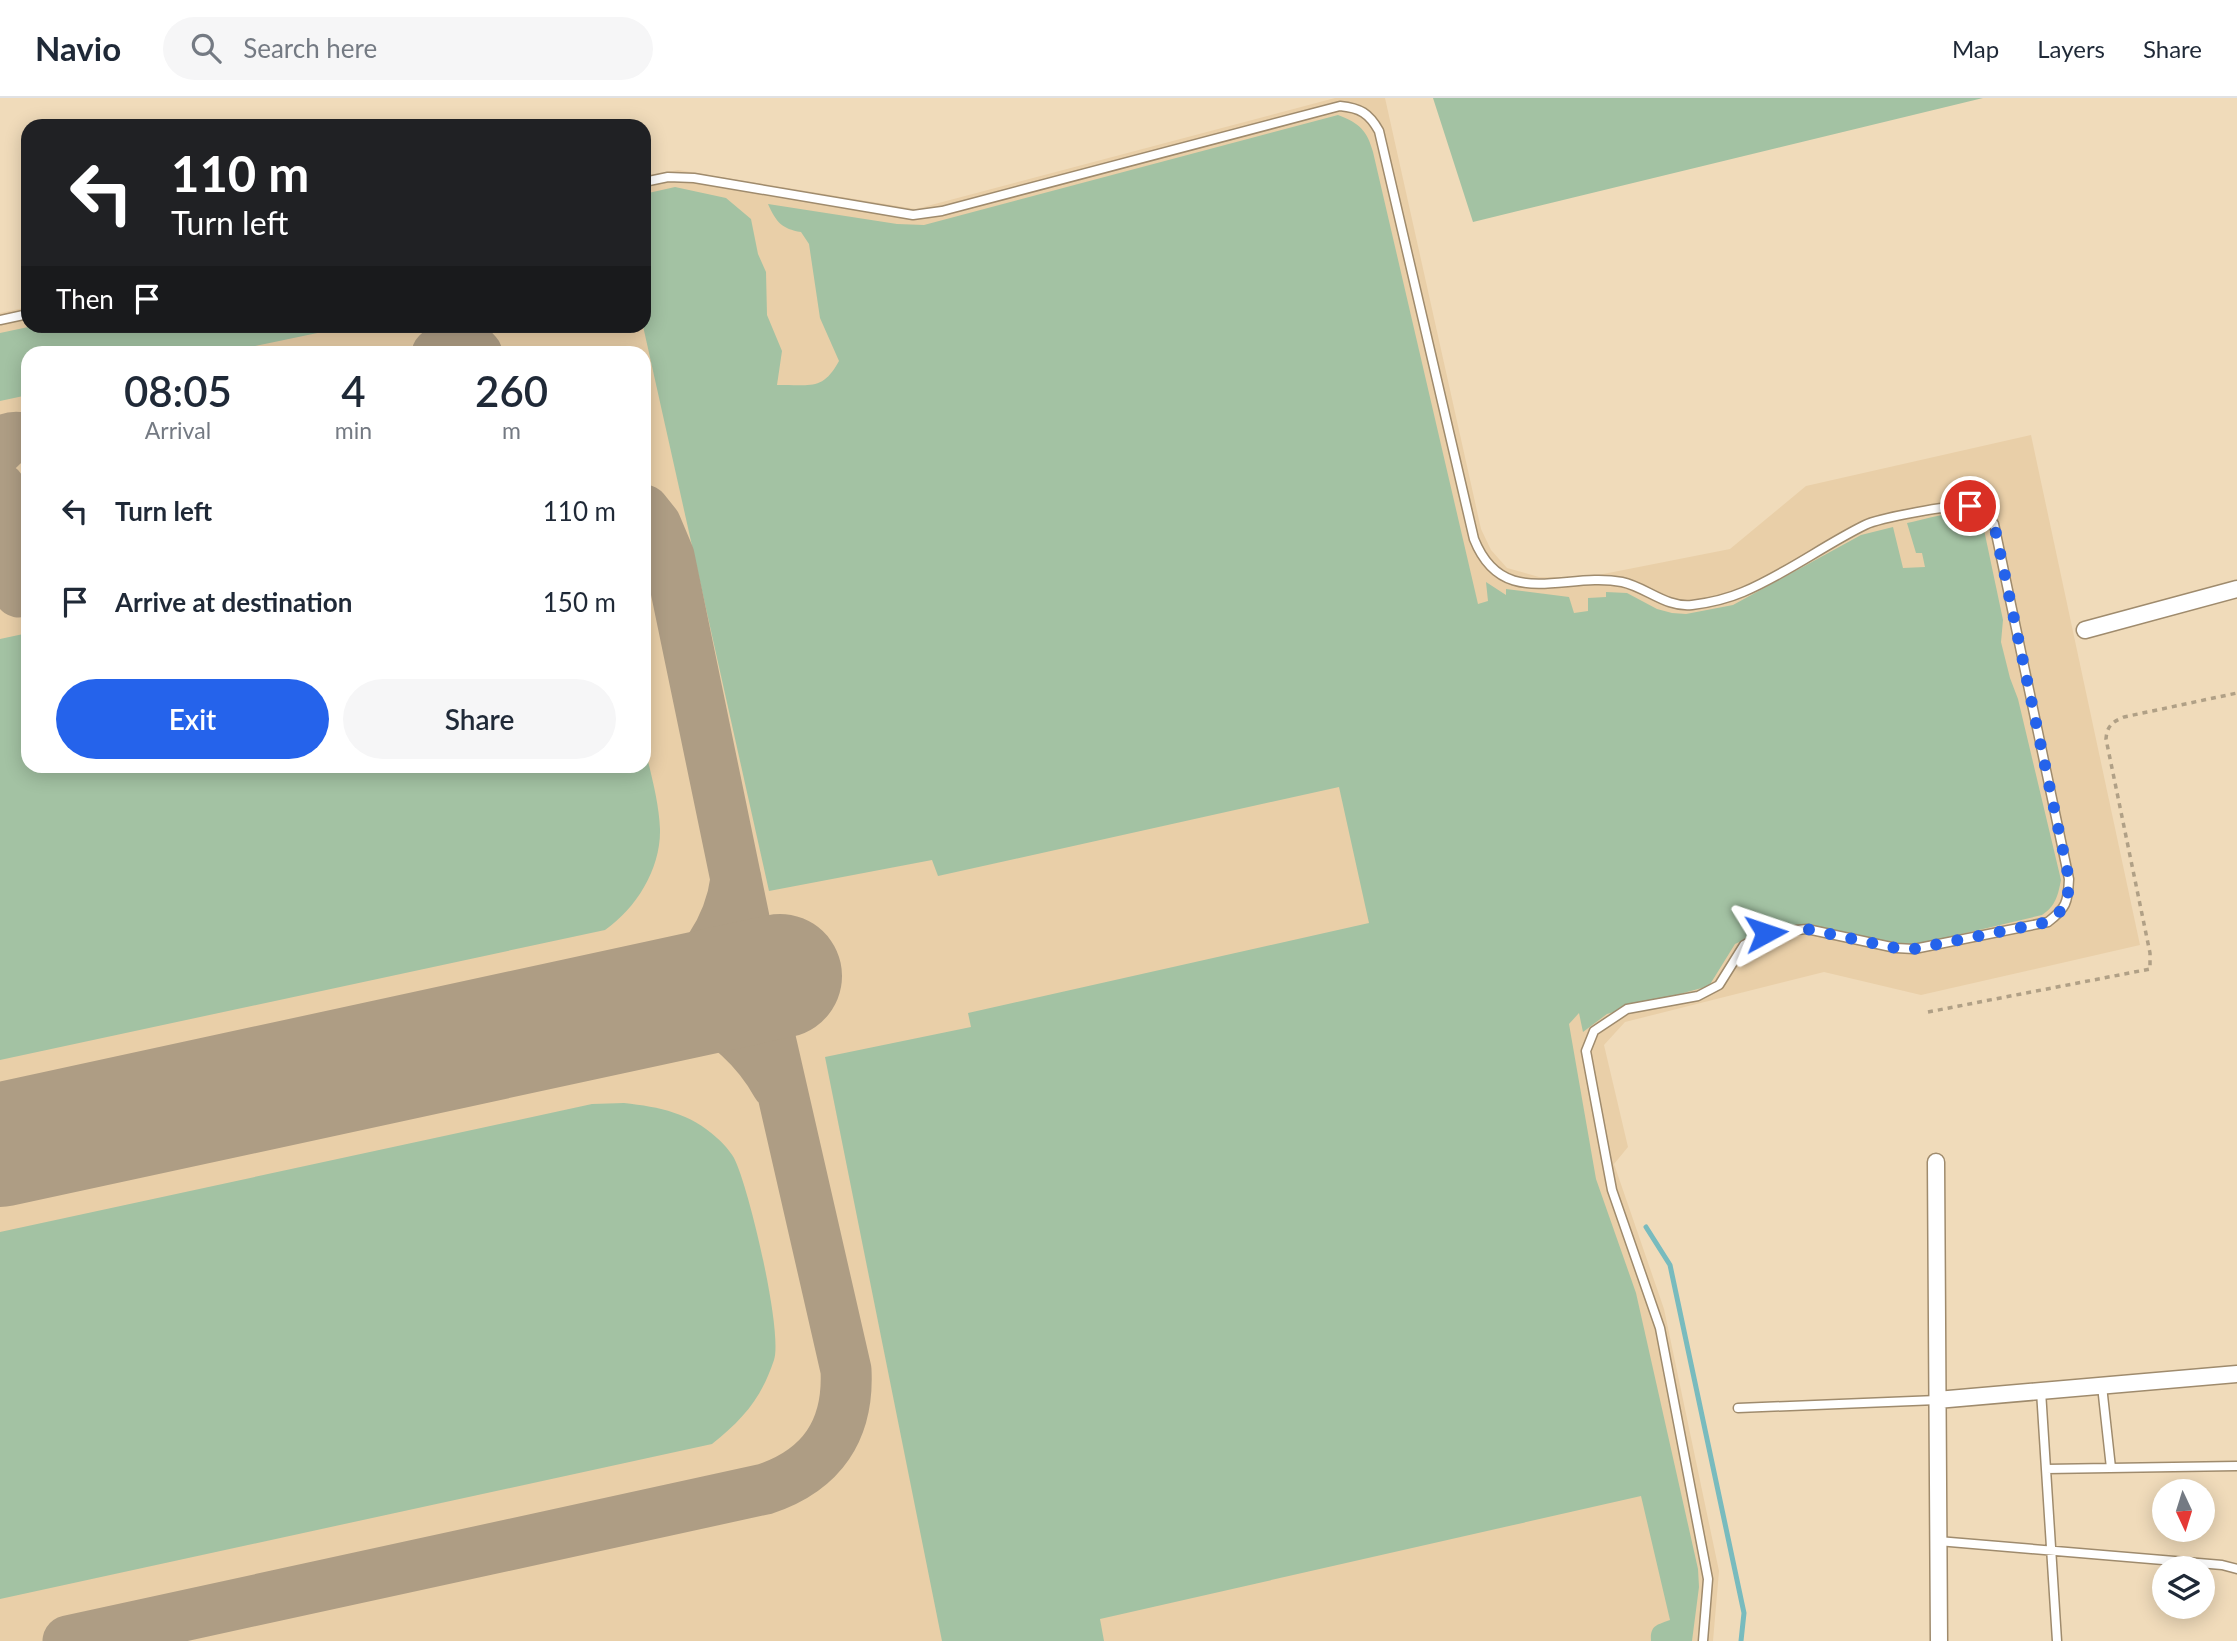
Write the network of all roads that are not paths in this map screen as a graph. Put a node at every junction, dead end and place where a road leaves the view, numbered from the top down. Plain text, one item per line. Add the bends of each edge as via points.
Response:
1 (651, 181) edge
2 (21, 316) edge
3 (0, 320) edge
4 (2237, 589) edge
5 (2085, 630) dead end
6 (1936, 1162) dead end
7 (2237, 1374) edge
8 (2102, 1386) junction
9 (2041, 1391) junction
10 (1937, 1400) junction
11 (1738, 1408) dead end
12 (2237, 1466) edge
13 (2111, 1468) junction
14 (2046, 1469) junction
15 (1938, 1541) junction
16 (2052, 1551) junction
17 (2237, 1569) edge
18 (1703, 1641) edge
19 (1939, 1641) edge
20 (2057, 1641) edge

1 - 18 lane via 694,178 914,215 1339,106 1356,108 1371,116 1380,131 1474,539 1499,576 1525,583 1615,581 1633,584 1659,600 1689,605 1743,592 1868,524 1970,506 1985,512 1994,524 2069,879 2063,910 2048,922 1914,949 1807,929 1766,933 1744,945 1719,985 1698,996 1627,1009 1594,1031 1586,1051 1612,1190 1660,1328 1708,1579
2 - 3 lane
4 - 5 street
6 - 10 street
7 - 8 street
8 - 9 street
8 - 13 lane
9 - 10 street
9 - 14 lane
10 - 11 lane
10 - 15 street
12 - 13 lane
13 - 14 lane
14 - 16 lane
15 - 16 lane
15 - 19 street
16 - 17 lane
16 - 20 lane

